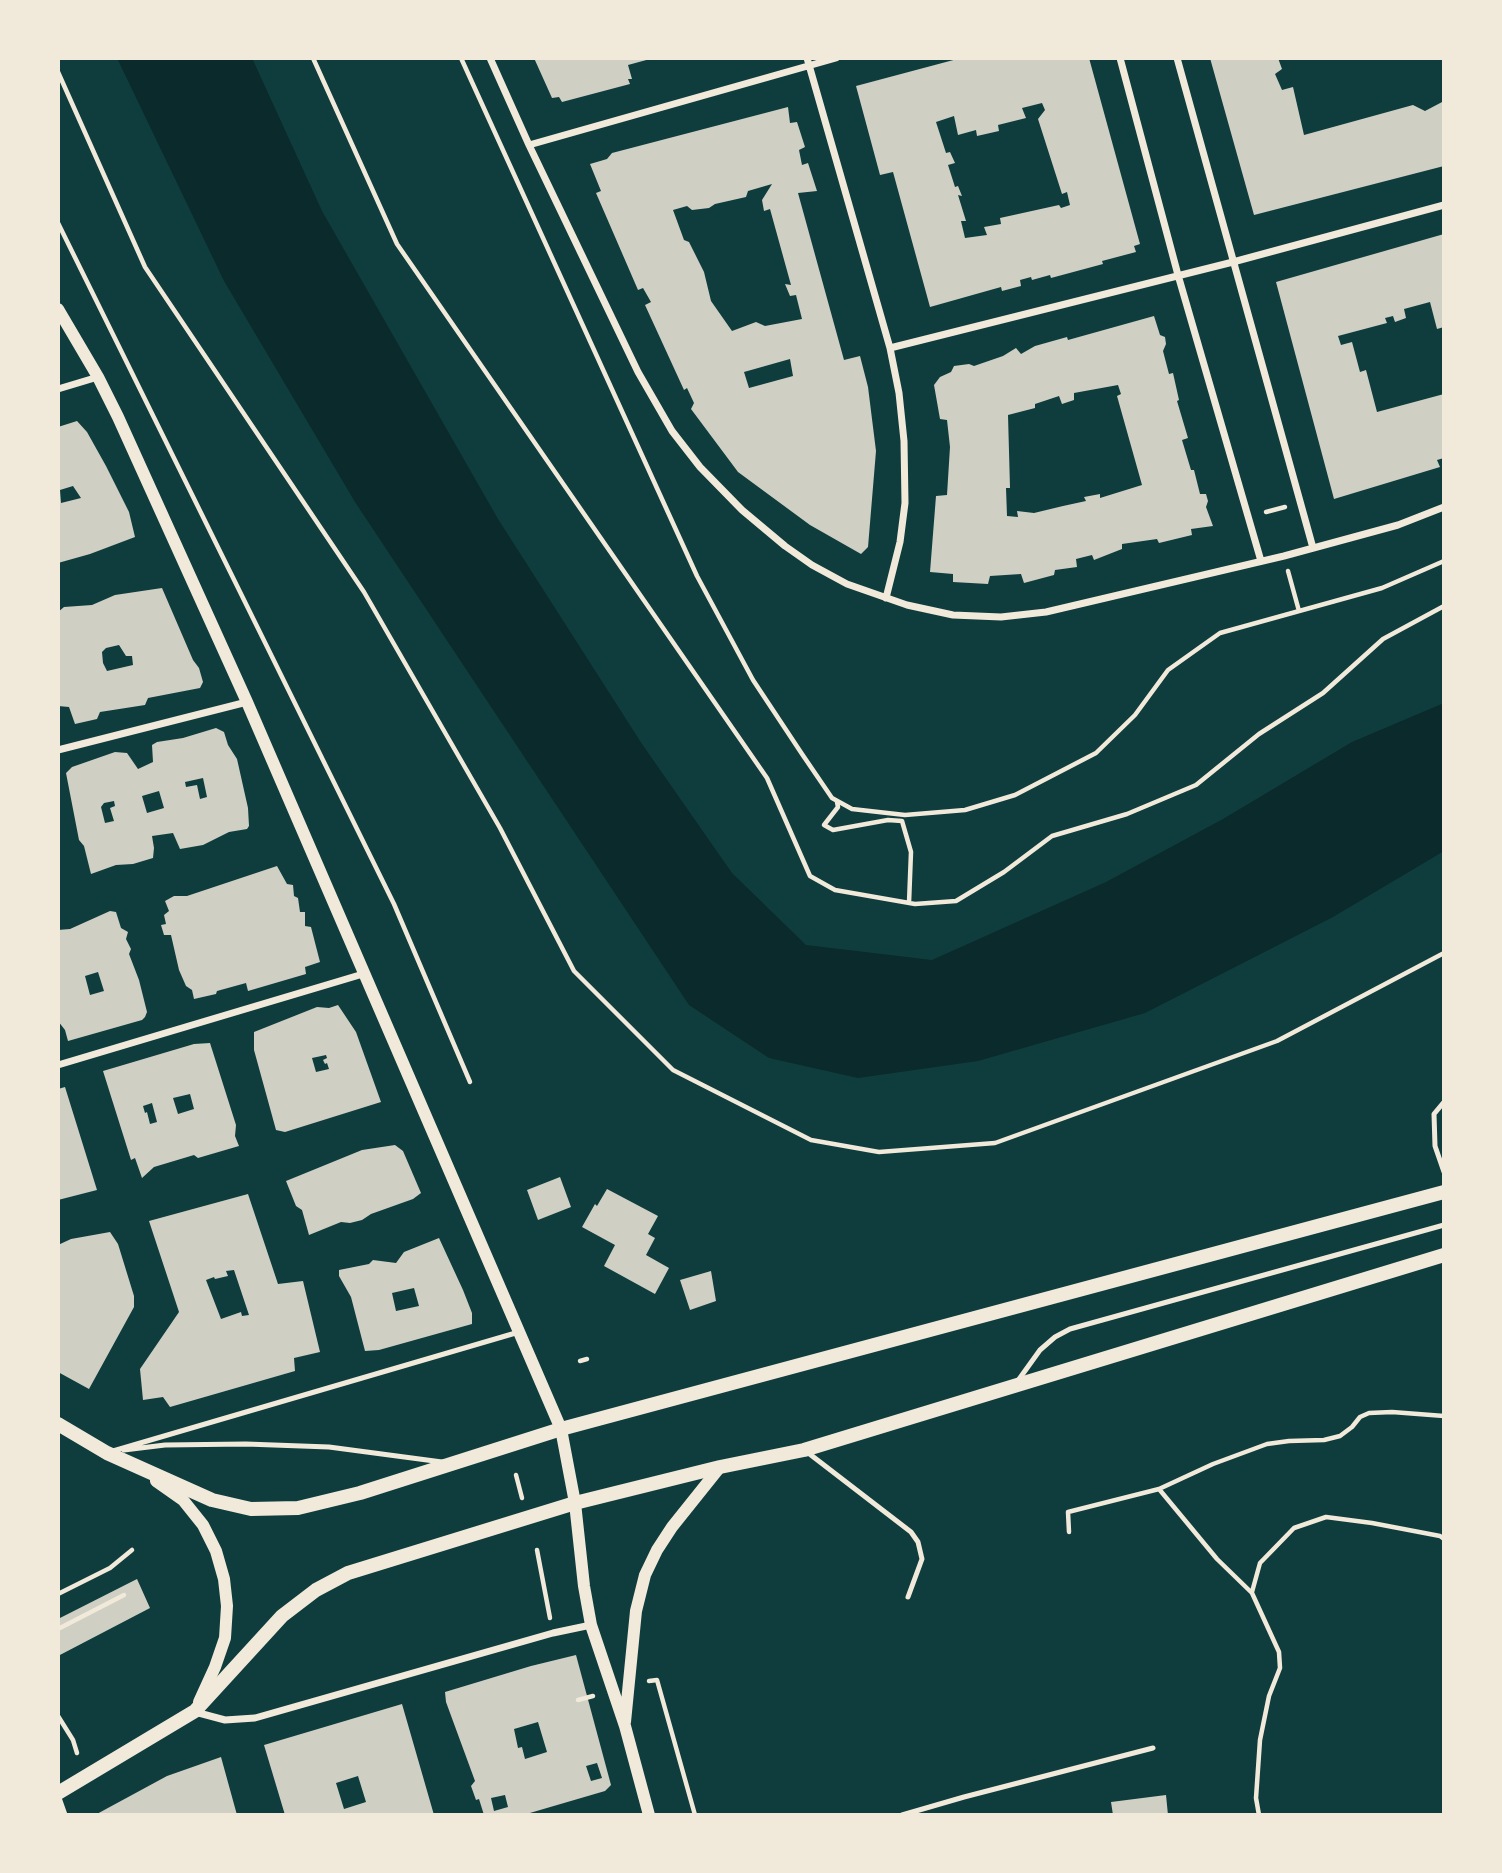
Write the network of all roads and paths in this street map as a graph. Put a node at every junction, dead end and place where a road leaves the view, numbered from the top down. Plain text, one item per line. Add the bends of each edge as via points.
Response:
1 (313, 58) edge
2 (461, 58) edge
3 (490, 58) edge
4 (836, 58) edge
5 (1120, 58) edge
6 (1177, 58) edge
7 (808, 61) edge
8 (58, 72) edge
9 (529, 145) junction
10 (1444, 205) edge
11 (58, 223) edge
12 (1233, 262) junction
13 (1178, 275) junction
14 (58, 309) edge
15 (890, 348) junction
16 (98, 377) junction
17 (58, 389) edge
18 (1289, 506) dead end
19 (1444, 507) edge
20 (1258, 514) dead end
21 (1313, 548) junction
22 (1284, 556) junction
23 (1261, 561) junction
24 (1444, 561) edge
25 (886, 598) junction
26 (1444, 606) edge
27 (1299, 611) junction
28 (247, 702) junction
29 (58, 750) edge
30 (836, 800) junction
31 (909, 903) junction
32 (1444, 953) edge
33 (363, 974) junction
34 (58, 1065) edge
35 (470, 1082) dead end
36 (1444, 1102) edge
37 (1444, 1172) edge
38 (1444, 1192) edge
39 (1444, 1225) edge
40 (1444, 1255) edge
41 (519, 1332) junction
42 (587, 1359) dead end
43 (580, 1361) dead end
44 (1014, 1388) junction
45 (1444, 1416) edge
46 (58, 1424) edge
47 (561, 1429) junction
48 (804, 1450) junction
49 (107, 1453) junction
50 (451, 1463) junction
51 (720, 1468) junction
52 (516, 1475) dead end
53 (1158, 1489) junction
54 (523, 1503) dead end
55 (575, 1503) junction
56 (1069, 1532) dead end
57 (1444, 1539) edge
58 (132, 1550) dead end
59 (537, 1550) dead end
60 (1252, 1593) junction
61 (58, 1594) edge
62 (124, 1595) dead end
63 (908, 1597) dead end
64 (550, 1622) dead end
65 (591, 1625) junction
66 (58, 1629) edge
67 (653, 1679) dead end
68 (595, 1695) dead end
69 (578, 1700) dead end
70 (195, 1711) junction
71 (58, 1716) edge
72 (625, 1726) junction
73 (1153, 1748) dead end
74 (77, 1753) dead end
75 (58, 1793) edge
76 (58, 1798) edge
77 (64, 1815) edge
78 (649, 1815) edge
79 (695, 1815) edge
80 (902, 1815) edge
81 (1259, 1815) edge

1 - 31 path via 397,244 767,778 810,876 835,890
2 - 30 path via 697,576 753,680
3 - 9 street
4 - 7 street
5 - 13 street
6 - 12 street
7 - 9 street
7 - 15 street
8 - 32 path via 145,267 364,592 500,828 573,971 673,1070 811,1140 879,1152 995,1143 1277,1041
9 - 25 street via 648,391 683,446 721,490 785,546 848,584
10 - 12 street
11 - 35 path via 394,904
12 - 13 street
12 - 21 street
13 - 15 street
13 - 23 street
14 - 16 street
15 - 25 street via 899,393 905,484 900,542
16 - 17 street
16 - 28 street
18 - 20 path
19 - 21 street
21 - 22 street
22 - 23 street
22 - 27 path
23 - 25 street via 1077,607 1010,617 953,615
24 - 27 path via 1382,588
26 - 31 path via 1383,639 1323,693 1259,734 1196,785 1127,814 1052,836 956,901
27 - 30 path via 1220,633 1168,670 1135,715 1096,753 1014,795 965,810 905,815 852,809
28 - 29 street
28 - 33 street
30 - 31 path via 838,807 824,825 833,830 902,821 911,852
33 - 34 street
33 - 41 street
36 - 37 lane via 1434,1114 1435,1146
38 - 47 main road
39 - 44 lane via 1070,1329 1040,1350
40 - 44 main road
41 - 47 street
41 - 49 lane
42 - 43 path
44 - 48 main road
45 - 53 path via 1368,1413 1340,1436 1267,1444
46 - 49 main road
47 - 50 main road
47 - 55 street
48 - 51 main road
48 - 63 lane via 911,1532 922,1559
49 - 50 lane via 165,1445 246,1444 329,1447
49 - 50 main road via 212,1500 263,1509 328,1502
49 - 70 street via 183,1500 203,1525 219,1560 227,1623 222,1649
51 - 55 main road
51 - 72 street via 672,1527 645,1575 636,1611
52 - 54 path
53 - 56 path via 1068,1512
53 - 60 path
55 - 65 street
55 - 70 main road via 348,1573 326,1584 282,1616
57 - 60 path via 1326,1517 1294,1528 1260,1563
58 - 61 path via 110,1569
59 - 64 path
60 - 81 path via 1279,1652 1280,1668 1260,1740
62 - 66 path
65 - 70 street via 238,1721
65 - 72 street
67 - 79 path via 657,1679
68 - 69 path
70 - 75 main road
71 - 74 path
72 - 78 street
73 - 80 lane
76 - 77 street

